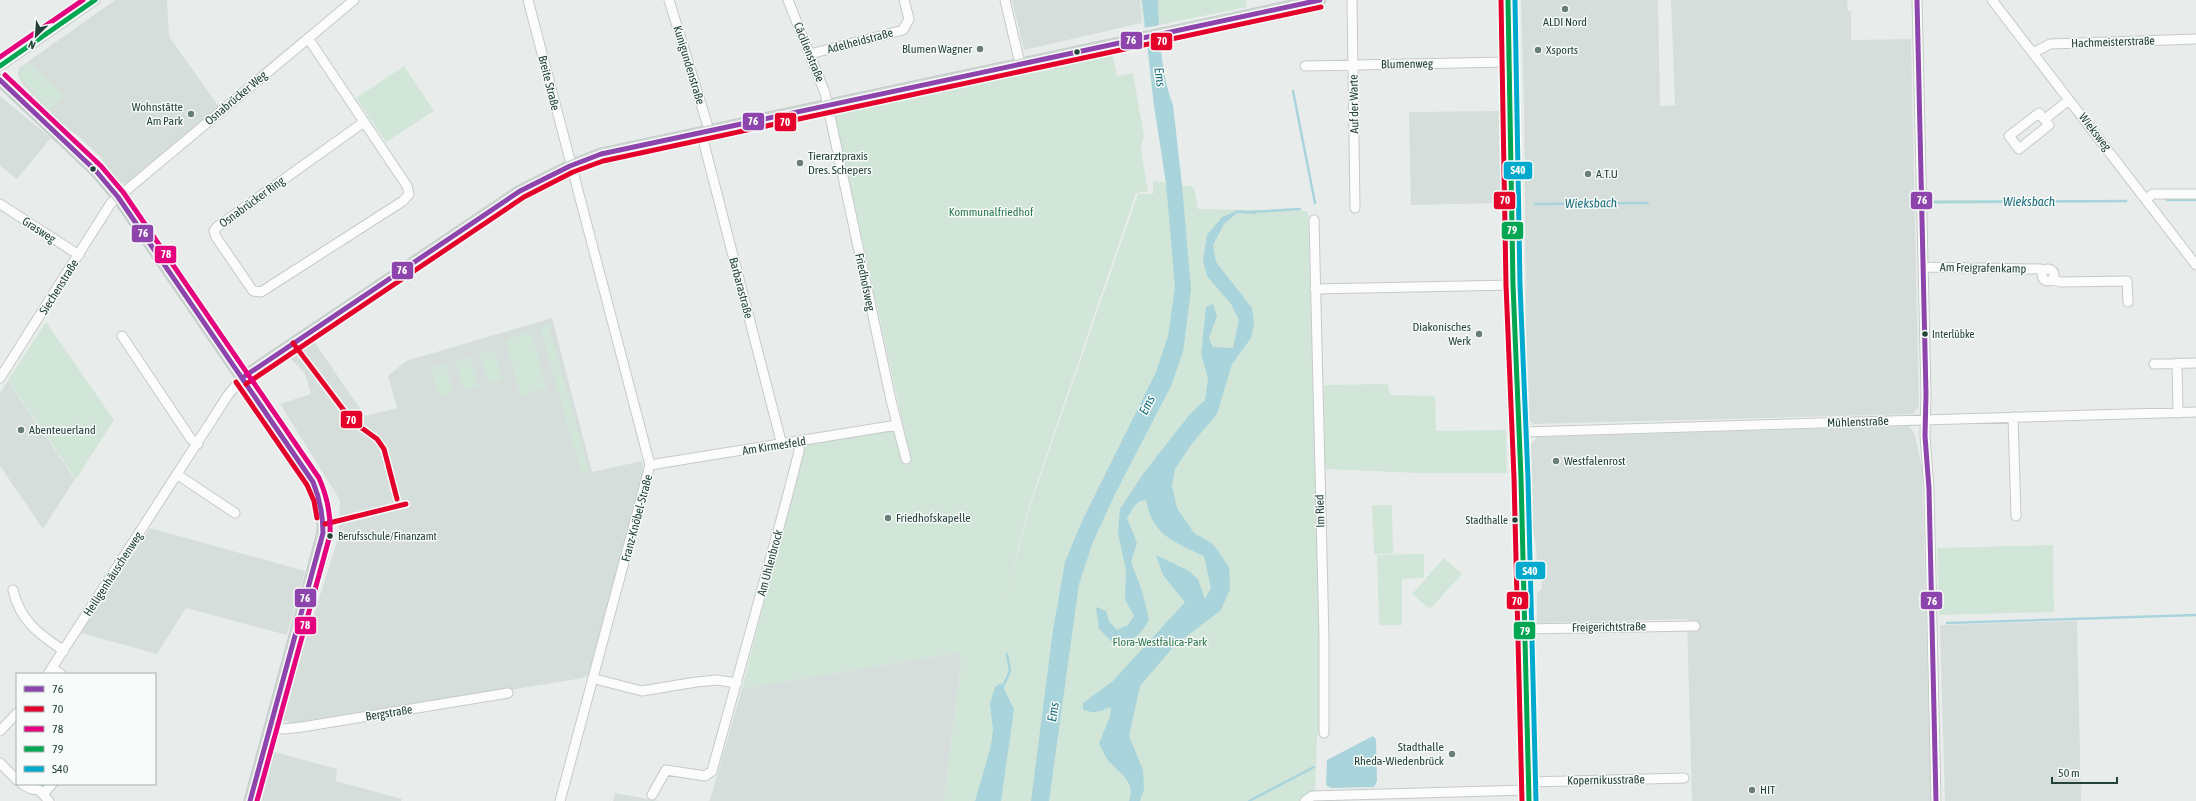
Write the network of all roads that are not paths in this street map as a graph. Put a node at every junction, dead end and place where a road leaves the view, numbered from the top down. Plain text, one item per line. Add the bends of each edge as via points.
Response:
1 (95, 0) edge
2 (354, 0) edge
3 (528, 0) edge
4 (670, 0) edge
5 (788, 0) edge
6 (904, 0) edge
7 (1005, 0) edge
8 (1320, 0) edge
9 (1352, 0) edge
10 (1508, 0) edge
11 (1917, 0) edge
12 (1992, 0) edge
13 (1287, 4) edge
14 (308, 38) junction
15 (2196, 39) edge
16 (2033, 53) junction
17 (810, 54) junction
18 (1508, 62) junction
19 (1020, 64) junction
20 (1353, 65) junction
21 (0, 66) edge
22 (1305, 66) dead end
23 (0, 80) edge
24 (2069, 100) junction
25 (827, 105) junction
26 (2044, 119) dead end
27 (364, 122) junction
28 (705, 131) junction
29 (570, 166) junction
30 (2196, 194) edge
31 (118, 197) junction
32 (2146, 199) junction
33 (0, 204) edge
34 (1355, 208) dead end
35 (1314, 220) dead end
36 (79, 256) junction
37 (2196, 265) edge
38 (1923, 267) junction
39 (1514, 285) junction
40 (1315, 289) junction
41 (2128, 302) dead end
42 (122, 336) dead end
43 (2196, 363) edge
44 (2154, 364) dead end
45 (2177, 364) junction
46 (3, 367) edge
47 (0, 378) edge
48 (242, 378) junction
49 (2196, 412) edge
50 (2178, 413) junction
51 (2013, 417) junction
52 (1925, 420) junction
53 (897, 425) junction
54 (1520, 432) junction
55 (799, 442) junction
56 (198, 444) junction
57 (782, 445) junction
58 (906, 459) dead end
59 (650, 465) junction
60 (178, 475) junction
61 (235, 513) dead end
62 (2016, 516) dead end
63 (12, 590) dead end
64 (1695, 626) dead end
65 (1523, 628) junction
66 (64, 651) junction
67 (50, 671) edge
68 (595, 679) junction
69 (737, 683) junction
70 (508, 693) dead end
71 (16, 714) edge
72 (271, 726) junction
73 (0, 732) edge
74 (1324, 734) dead end
75 (0, 763) edge
76 (1684, 778) dead end
77 (16, 779) edge
78 (24, 785) edge
79 (52, 785) edge
80 (1529, 786) junction
81 (652, 795) dead end
82 (46, 797) edge
83 (250, 801) edge
84 (560, 801) edge
85 (1305, 801) edge
86 (1529, 801) edge
87 (1936, 801) edge

1 - 21 street
2 - 14 street, Osnabrücker Weg
3 - 29 street, Breite Straße
4 - 28 street, Kunigundenstraße
5 - 17 street, Cäcilienstraße
6 - 17 street, Adelheidstraße via 909,20 903,30
7 - 19 street
8 - 13 main road
9 - 20 street, Auf der Warte
10 - 18 street
11 - 38 street
12 - 16 street, Wieksweg
13 - 19 main road
14 - 27 street, Osnabrücker Ring
14 - 31 street, Osnabrücker Weg
15 - 16 street, Hachmeisterstraße via 2050,44
16 - 24 street, Wieksweg
17 - 25 street, Cäcilienstraße
18 - 20 street, Blumenweg
18 - 39 street
19 - 25 main road
20 - 22 street, Blumenweg
20 - 34 street, Auf der Warte
23 - 31 main road via 96,171
24 - 26 street
24 - 32 street, Wieksweg
25 - 28 main road
25 - 53 street, Friedhofsweg
27 - 27 street, Osnabrücker Ring via 412,196 261,292 253,290 216,238 214,231
28 - 29 main road via 619,149
28 - 57 street, Barbarastraße
29 - 48 main road via 520,191
29 - 59 street, Franz-Knöbel-Straße
30 - 32 street via 2153,194
31 - 36 street, Siechenstraße via 111,203
31 - 48 main road
32 - 37 street, Wieksweg
33 - 36 street, Grasweg
35 - 40 street, Im Ried
36 - 46 street, Siechenstraße
38 - 41 street, Am Freigrafenkamp via 2043,271 2048,269 2053,271 2053,279 2060,282 2127,281
38 - 52 street
39 - 40 street
39 - 54 street
40 - 74 street, Im Ried
42 - 56 street via 191,439
43 - 45 street
44 - 45 street
45 - 50 street
46 - 47 street, Siechenstraße
48 - 56 street, Heiligenhäuschenweg via 228,395
48 - 72 main road via 313,482 324,517 315,564
49 - 50 street, Mühlenstraße
50 - 51 street, Mühlenstraße
51 - 52 street, Mühlenstraße
51 - 62 street
52 - 54 street, Mühlenstraße
52 - 87 street via 1929,489
53 - 55 street, Am Kirmesfeld
53 - 58 street, Friedhofsweg
54 - 65 street
55 - 57 street, Am Kirmesfeld
55 - 69 street, Am Uhlenbrock via 798,457
56 - 60 street, Heiligenhäuschenweg
57 - 59 street, Am Kirmesfeld
59 - 68 street, Franz-Knöbel-Straße
60 - 61 street
60 - 66 street, Heiligenhäuschenweg
63 - 66 street via 16,603 37,633
64 - 65 street, Freigerichtstraße
65 - 80 street
66 - 67 street, Heiligenhäuschenweg
68 - 69 street via 642,691 717,680
68 - 84 street, Franz-Knöbel-Straße
69 - 81 street, Am Uhlenbrock via 712,771 705,776 666,770
70 - 72 street, Bergstraße via 302,727 284,729
71 - 73 street
72 - 83 main road
75 - 77 street
76 - 80 street, Kopernikusstraße
78 - 82 street via 40,790
79 - 82 street
80 - 85 street, Kopernikusstraße via 1312,796
80 - 86 street

